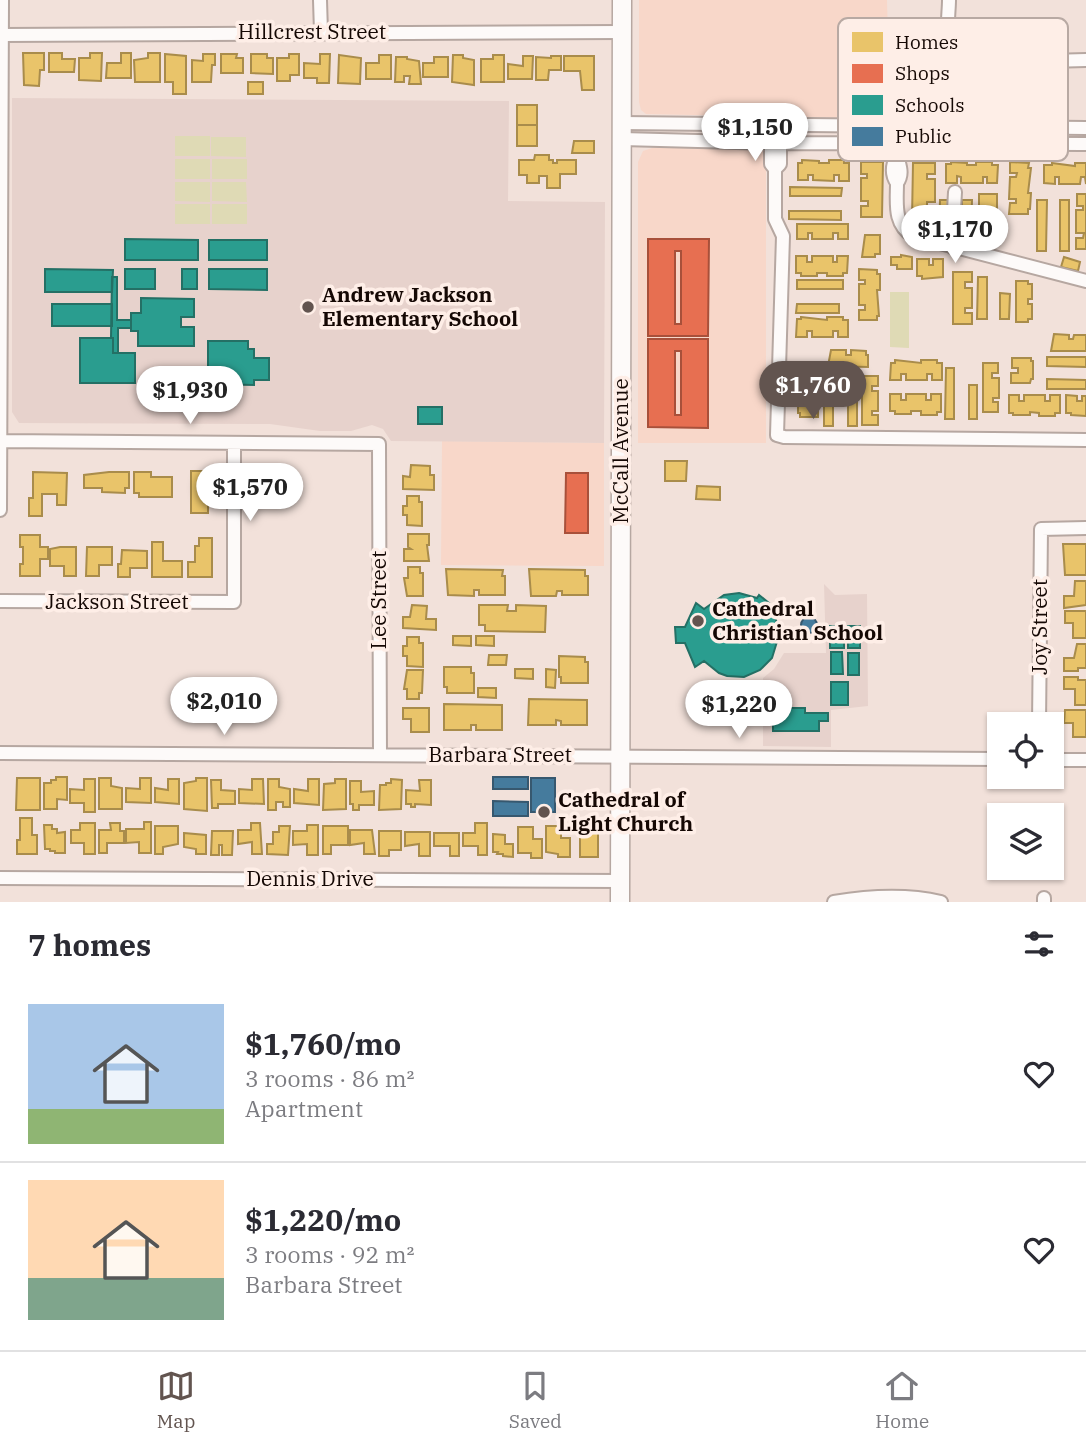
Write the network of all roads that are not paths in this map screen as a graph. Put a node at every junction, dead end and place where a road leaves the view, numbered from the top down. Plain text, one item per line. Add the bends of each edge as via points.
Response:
1 (2, 0) edge
2 (320, 0) edge
3 (622, 0) edge
4 (949, 0) edge
5 (949, 18) edge
6 (321, 32) junction
7 (622, 32) junction
8 (2, 35) junction
9 (1068, 60) edge
10 (1086, 60) edge
11 (775, 125) junction
12 (838, 126) edge
13 (1068, 128) edge
14 (1086, 128) edge
15 (622, 131) junction
16 (775, 143) junction
17 (838, 143) edge
18 (1068, 144) edge
19 (1086, 144) edge
20 (894, 161) edge
21 (955, 192) dead end
22 (0, 218) edge
23 (952, 247) junction
24 (1086, 281) edge
25 (1086, 440) edge
26 (0, 441) edge
27 (234, 443) junction
28 (0, 510) edge
29 (1086, 528) edge
30 (0, 601) edge
31 (1039, 712) edge
32 (0, 753) edge
33 (380, 755) junction
34 (621, 756) junction
35 (987, 759) edge
36 (1064, 760) edge
37 (1086, 760) edge
38 (0, 878) edge
39 (620, 881) junction
40 (620, 902) edge
41 (834, 902) edge
42 (941, 902) edge

1 - 8 street
2 - 6 street
3 - 7 main road, McCall Avenue
4 - 5 street
6 - 7 street, Hillcrest Street
6 - 8 street, Hillcrest Street
7 - 15 main road, McCall Avenue
8 - 22 street
9 - 10 street
11 - 12 street
11 - 15 street
11 - 16 street
13 - 14 street
15 - 16 street
15 - 34 main road, McCall Avenue
16 - 17 street
16 - 25 street via 771,164 775,169 775,219 783,236 777,435
18 - 19 street
20 - 23 street via 901,226 913,236
21 - 23 street
22 - 26 street
23 - 24 street
26 - 27 street
26 - 28 street
27 - 30 street, Jackson Street via 234,602
27 - 33 street, Lee Street via 379,444
29 - 31 street, Joy Street via 1041,529
32 - 33 street, Barbara Street
33 - 34 street, Barbara Street
34 - 35 street, Barbara Street
34 - 39 main road, McCall Avenue
36 - 37 street
38 - 39 street, Dennis Drive
39 - 40 main road, McCall Avenue
41 - 42 street via 918,897

